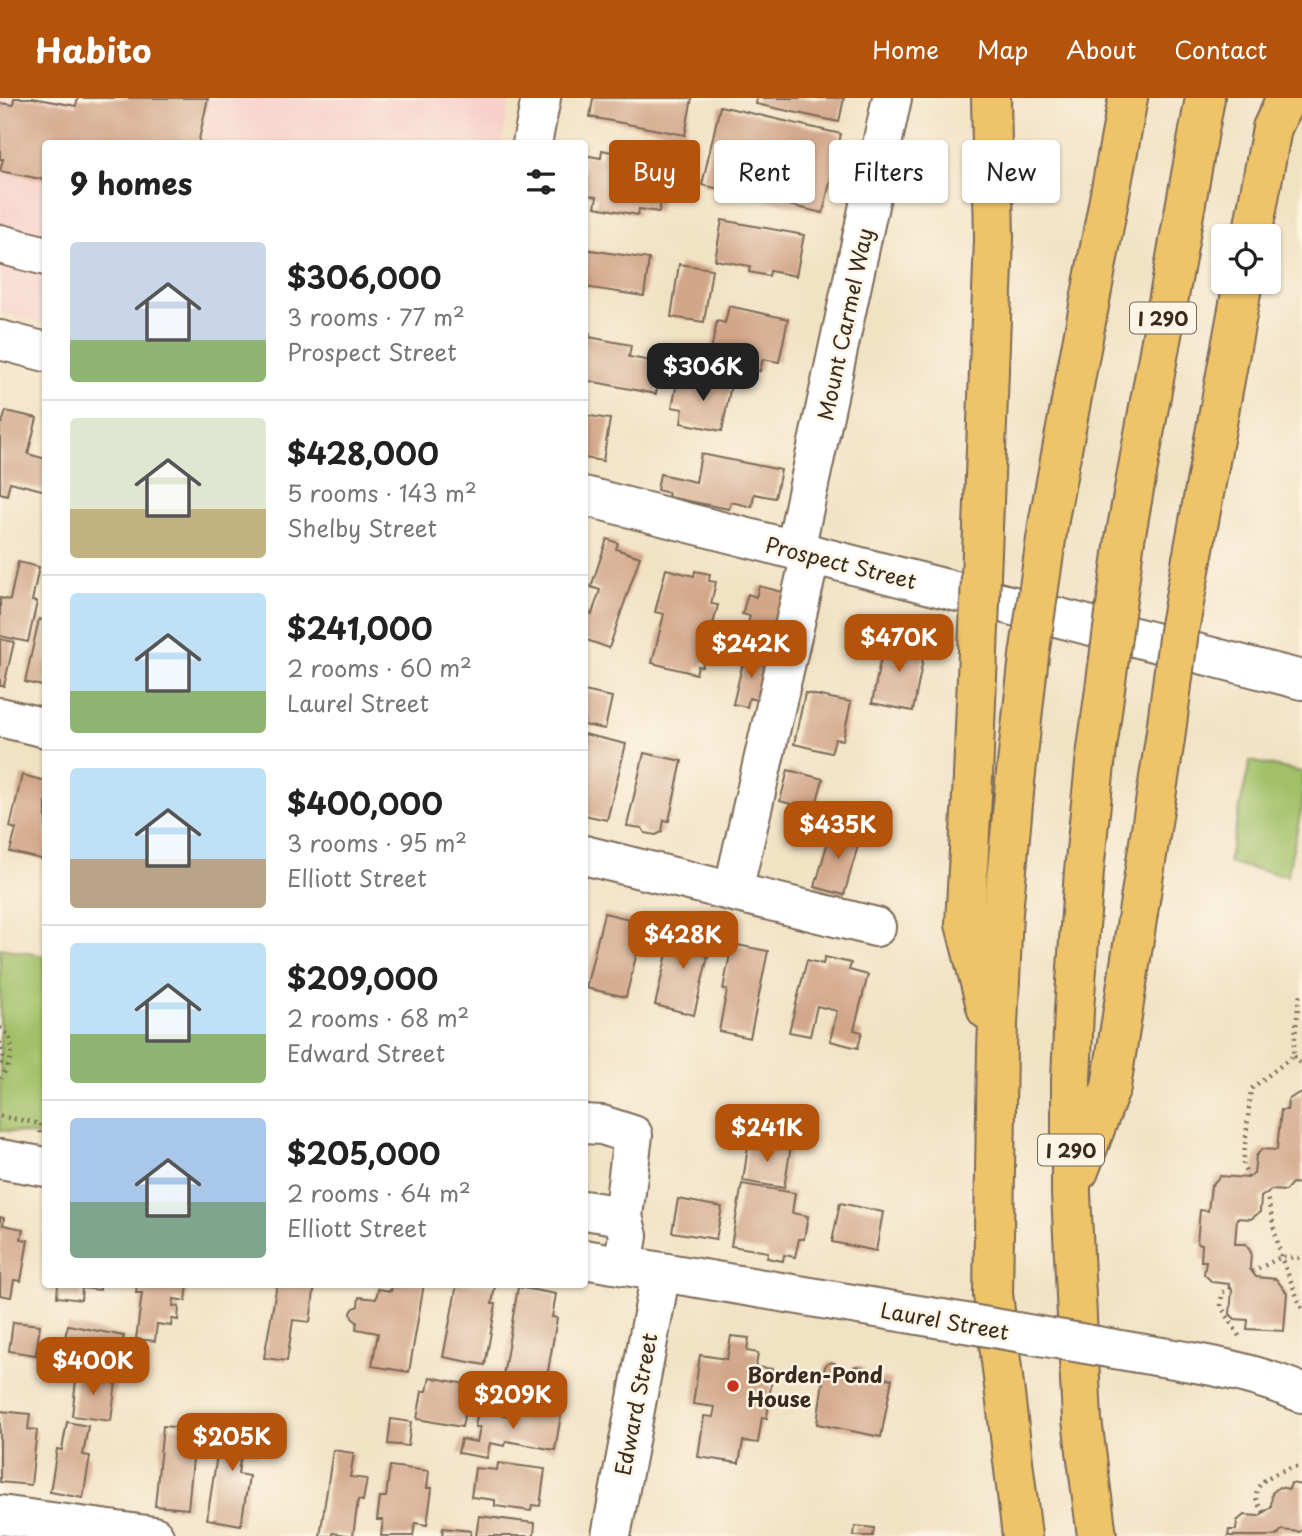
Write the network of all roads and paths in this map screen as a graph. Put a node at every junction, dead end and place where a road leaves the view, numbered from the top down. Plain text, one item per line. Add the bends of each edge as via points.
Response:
1 (541, 98) edge
2 (892, 98) edge
3 (991, 98) edge
4 (1128, 98) edge
5 (1205, 98) edge
6 (1278, 108) edge
7 (533, 140) edge
8 (1254, 224) edge
9 (0, 244) edge
10 (42, 255) edge
11 (1241, 294) edge
12 (0, 340) edge
13 (42, 351) edge
14 (588, 497) edge
15 (803, 552) junction
16 (1302, 680) edge
17 (0, 718) edge
18 (42, 728) edge
19 (588, 856) edge
20 (733, 891) junction
21 (876, 927) dead end
22 (1302, 993) edge
23 (0, 1028) edge
24 (0, 1042) edge
25 (997, 1048) junction
26 (1293, 1056) junction
27 (0, 1066) edge
28 (1302, 1066) edge
29 (0, 1078) edge
30 (0, 1116) edge
31 (588, 1124) edge
32 (42, 1140) edge
33 (42, 1156) edge
34 (0, 1159) edge
35 (1248, 1178) dead end
36 (1071, 1193) junction
37 (1266, 1193) dead end
38 (588, 1211) edge
39 (623, 1216) junction
40 (1281, 1257) junction
41 (1302, 1258) edge
42 (588, 1260) edge
43 (623, 1265) junction
44 (661, 1272) junction
45 (1252, 1272) dead end
46 (1230, 1287) dead end
47 (1302, 1309) edge
48 (1240, 1339) dead end
49 (1302, 1393) edge
50 (1302, 1466) edge
51 (1264, 1512) dead end
52 (0, 1515) edge
53 (154, 1536) edge
54 (611, 1536) edge
55 (1023, 1536) edge
56 (1097, 1536) edge

1 - 7 street
2 - 15 street, Mount Carmel Way
3 - 25 highway, bridge via 995,240 965,924
4 - 25 highway, bridge via 1049,519 1029,656 1003,913
5 - 36 highway, I 290, bridge via 1139,452 1095,764 1074,1010
6 - 8 highway
9 - 10 street
11 - 36 highway, bridge via 1179,631 1111,1087
12 - 13 street
14 - 15 street, Prospect Street
15 - 16 street, Prospect Street
15 - 20 street, Mount Carmel Way
17 - 18 street
19 - 20 street
20 - 21 street
22 - 26 path
23 - 29 path via 11,1043 12,1055
24 - 27 path
25 - 55 highway via 993,1294
26 - 28 path
26 - 35 path via 1251,1089 1243,1165
30 - 32 path via 41,1124
31 - 39 street via 632,1135
33 - 34 street
36 - 56 highway, I 290 via 1082,1420
37 - 40 path
38 - 39 street
39 - 43 street via 628,1236
40 - 41 path
40 - 45 path
40 - 47 path
42 - 43 street, Laurel Street
43 - 44 street, Laurel Street
44 - 49 street, Laurel Street, bridge via 1243,1372
44 - 54 street, Edward Street
46 - 48 path via 1222,1293 1221,1306
50 - 51 path via 1283,1469 1260,1485 1255,1494
52 - 53 street

